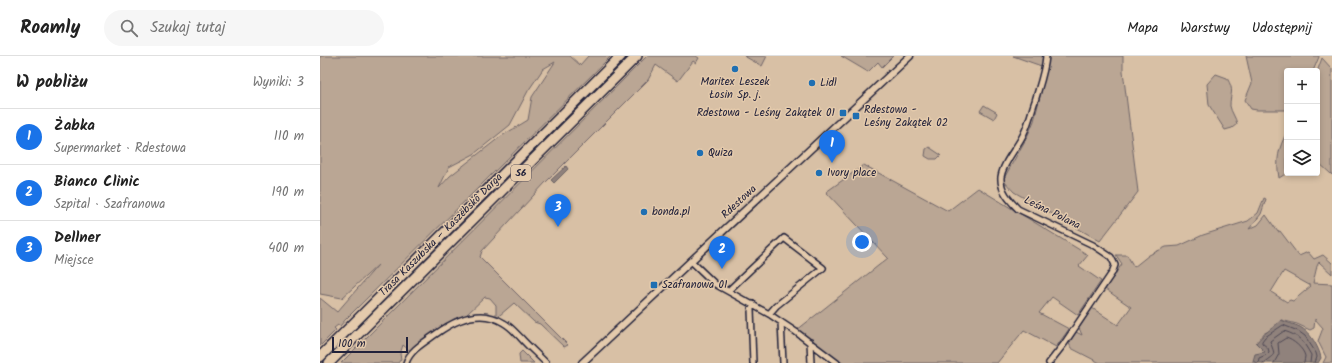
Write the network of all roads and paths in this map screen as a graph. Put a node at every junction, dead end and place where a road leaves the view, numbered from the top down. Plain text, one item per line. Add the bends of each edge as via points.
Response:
1 (621, 56) edge
2 (637, 56) edge
3 (910, 56) edge
4 (1046, 56) edge
5 (691, 261) junction
6 (728, 291) junction
7 (753, 304) junction
8 (769, 314) junction
9 (781, 322) junction
10 (810, 342) junction
11 (320, 357) edge
12 (329, 363) edge
13 (406, 363) edge
14 (546, 363) edge
15 (582, 363) edge
16 (753, 363) edge
17 (783, 363) edge
18 (811, 363) edge
19 (837, 363) edge
20 (1049, 363) edge

1 - 11 highway, Trasa Kaszubska – Kaszëbskô Darga / S6
2 - 12 highway, Trasa Kaszubska – Kaszëbskô Darga / S6
3 - 5 street, Rdestowa
4 - 20 street, Leśna Polana via 1026,129 1002,176 1001,183 1009,200 1018,209 1093,245 1111,257 1115,265
5 - 6 street via 715,284
5 - 15 street, Rdestowa
6 - 7 street
6 - 8 street via 784,238 823,268
7 - 8 street
7 - 16 street
8 - 9 street
9 - 10 street
9 - 17 street
10 - 18 street
10 - 19 street
13 - 14 street via 410,354 444,328 473,316 503,322

